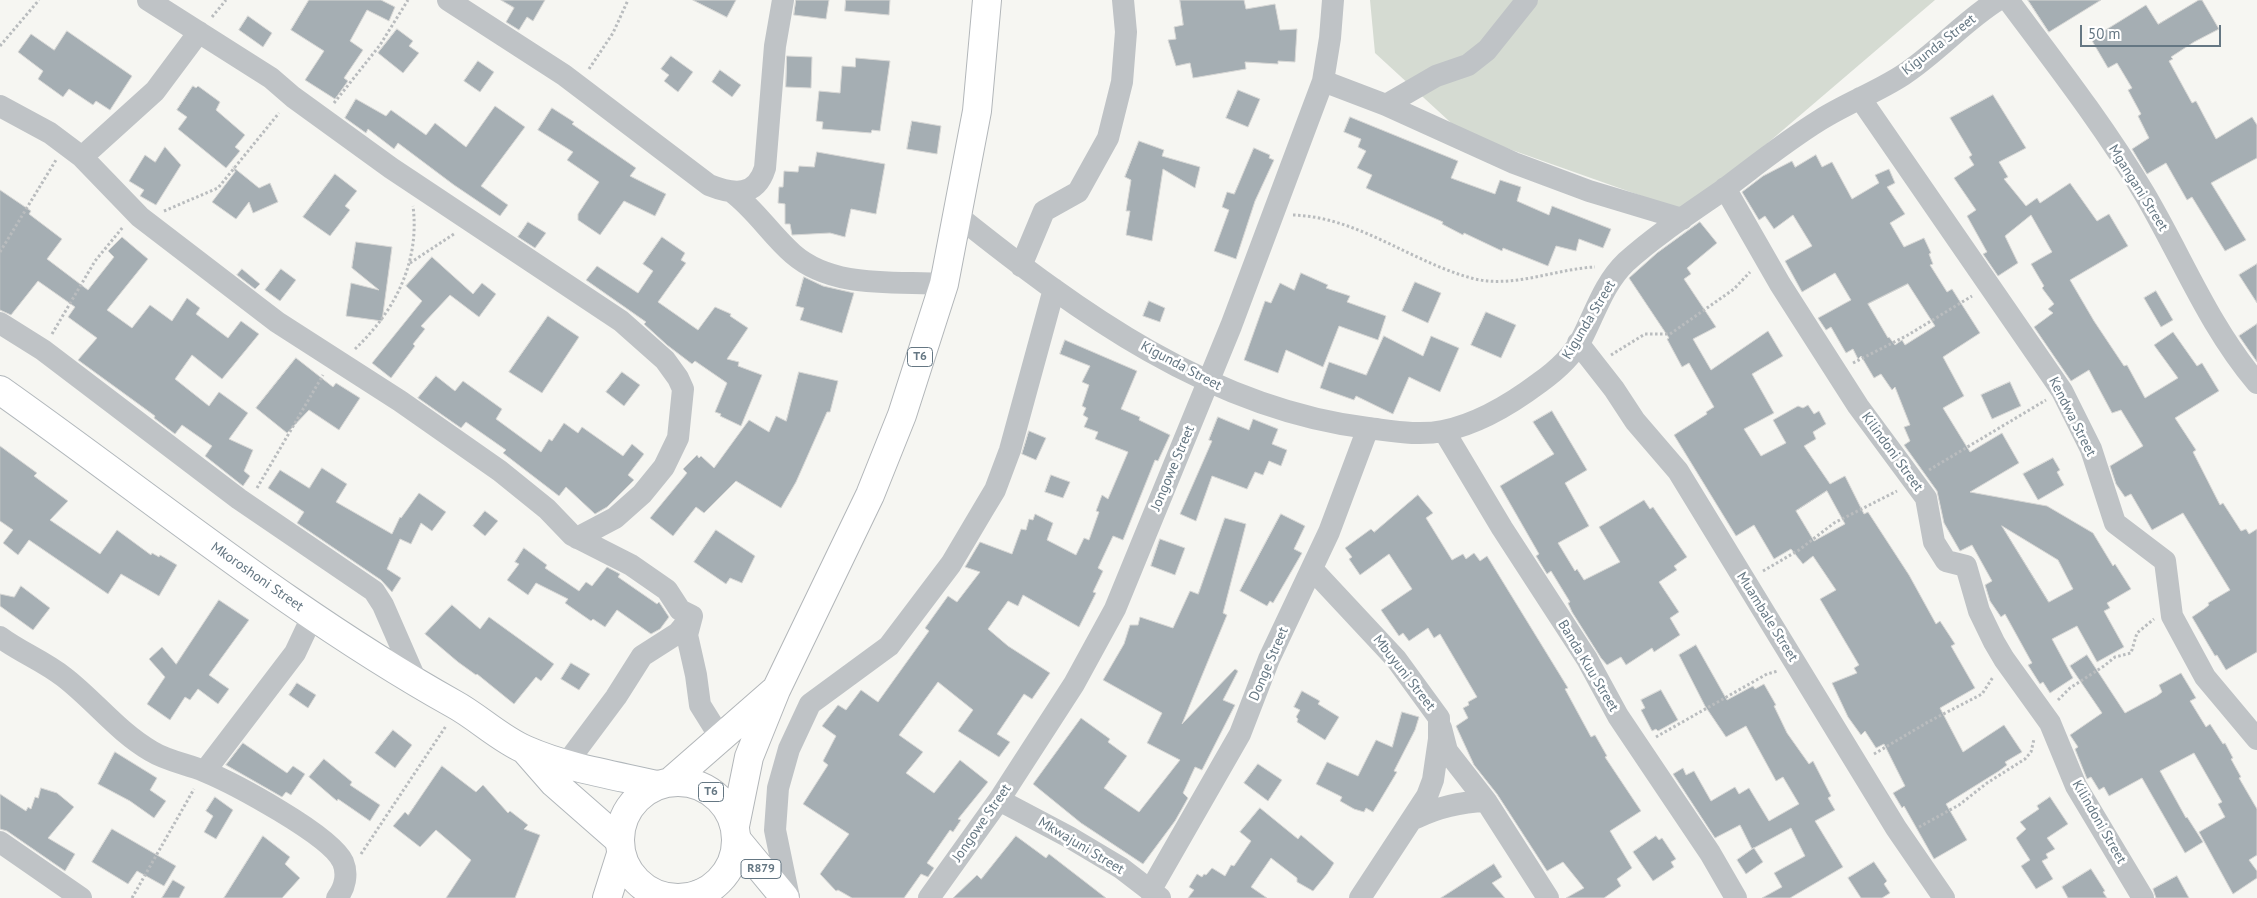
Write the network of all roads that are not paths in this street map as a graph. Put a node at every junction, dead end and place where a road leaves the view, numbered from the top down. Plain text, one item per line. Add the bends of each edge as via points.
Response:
1 (148, 0) edge
2 (448, 0) edge
3 (783, 0) edge
4 (987, 0) edge
5 (1123, 0) edge
6 (1333, 0) edge
7 (1527, 0) edge
8 (1996, 1) edge
9 (200, 32) junction
10 (1323, 81) junction
11 (1860, 98) junction
12 (1386, 105) junction
13 (0, 106) edge
14 (82, 157) junction
15 (1725, 188) junction
16 (732, 192) junction
17 (958, 216) junction
18 (1682, 219) junction
19 (1020, 266) junction
20 (944, 284) junction
21 (1054, 289) junction
22 (0, 323) edge
23 (1578, 343) junction
24 (1209, 381) junction
25 (2257, 383) edge
26 (0, 390) edge
27 (1368, 428) junction
28 (1444, 431) junction
29 (577, 538) junction
30 (1312, 569) junction
31 (692, 616) junction
32 (312, 617) junction
33 (0, 637) edge
34 (417, 683) junction
35 (776, 690) junction
36 (1439, 718) junction
37 (720, 737) junction
38 (2257, 739) edge
39 (525, 750) junction
40 (566, 764) junction
41 (205, 772) junction
42 (664, 784) junction
43 (999, 800) junction
44 (1486, 801) junction
45 (1416, 818) junction
46 (736, 833) junction
47 (0, 842) edge
48 (620, 847) junction
49 (1155, 894) edge
50 (694, 897) edge
51 (81, 898) edge
52 (338, 898) edge
53 (607, 898) edge
54 (787, 898) edge
55 (929, 898) edge
56 (1360, 898) edge
57 (1548, 898) edge
58 (1736, 898) edge
59 (1944, 898) edge
60 (2143, 898) edge

1 - 9 street
2 - 16 street via 578,86 709,185
3 - 16 street via 775,46 765,168 761,181 755,186
4 - 17 main road, T6 via 977,111
5 - 19 street via 1126,32 1122,82 1108,138 1078,192 1044,211
6 - 10 street, Jongowe Street
7 - 12 street via 1487,50 1468,65 1436,76
8 - 11 street, Kigunda Street via 1905,74
8 - 25 street, Mgangani Street via 2134,177 2209,316
9 - 14 street via 155,91
9 - 29 street via 272,78 321,118 410,180 621,321 665,360 683,390 678,438 664,467 642,494 615,518
10 - 12 street
10 - 24 street, Jongowe Street
11 - 15 street, Kigunda Street via 1813,124
11 - 38 street, Kendwa Street via 2062,391 2091,450 2114,523 2165,561 2172,616 2206,677
12 - 18 street via 1514,163 1589,191
13 - 14 street
14 - 29 street via 136,213 277,322 400,401 500,471
15 - 18 street, Kigunda Street
15 - 60 street, Kilindoni Street via 1763,257 1858,406 1926,498 1934,542 1946,561 1966,566 1978,611 2004,659 2046,717 2063,749 2076,786
16 - 20 street via 752,208 794,255 822,272 857,281
17 - 19 street, Kigunda Street
17 - 20 main road, T6
18 - 23 street, Kigunda Street via 1624,264 1595,306
19 - 21 street, Kigunda Street
20 - 35 main road, T6 via 902,415 870,495
21 - 24 street, Kigunda Street via 1168,361
21 - 54 street via 1010,450 995,490 951,564 889,646 810,704 789,749 778,788 775,830
22 - 34 street via 44,350 246,504 374,591
23 - 28 street, Kigunda Street via 1567,360 1512,402
23 - 59 street, Muambale Street via 1635,421 1678,471 1896,828
24 - 27 street, Kigunda Street via 1231,392 1308,418
24 - 43 street, Jongowe Street via 1115,609 1074,684
26 - 32 main road, Mkoroshoni Street
27 - 28 street, Kigunda Street via 1418,434
27 - 30 street, Donge Street
28 - 58 street, Banda Kuu Street via 1587,659 1638,747 1710,853
29 - 31 street via 632,565 667,590 680,610
30 - 36 street, Mbuyuni Street via 1396,659
30 - 49 street, Donge Street via 1269,659 1240,734
31 - 37 street via 687,635 700,705
31 - 40 street via 678,633 642,656
32 - 34 main road, Mkoroshoni Street
32 - 41 street via 295,653
33 - 41 street via 65,677 134,740 152,752
34 - 39 main road, Mkoroshoni Street
35 - 37 main road, T6
35 - 46 main road, T6 via 749,757
36 - 44 street via 1447,751
36 - 45 street, Mbuyuni Street via 1433,780
37 - 42 main road, T6
39 - 40 main road, Mkoroshoni Street
39 - 48 main road, Mkoroshoni Street
40 - 42 main road, Mkoroshoni Street
41 - 52 street via 268,804 331,847 343,862 346,877
42 - 46 main road, T6 via 698,785 711,792 722,801
42 - 48 main road, T6 via 644,792 626,813
43 - 49 street, Mkwajuni Street via 1121,868
43 - 55 street, Jongowe Street
44 - 45 street via 1435,808
44 - 57 street
45 - 56 street, Mbuyuni Street
46 - 50 main road, T6 via 730,867 711,888
46 - 54 main road, R879
47 - 51 street
48 - 50 main road, T6 via 630,873 645,888 671,898
48 - 53 main road, T6

